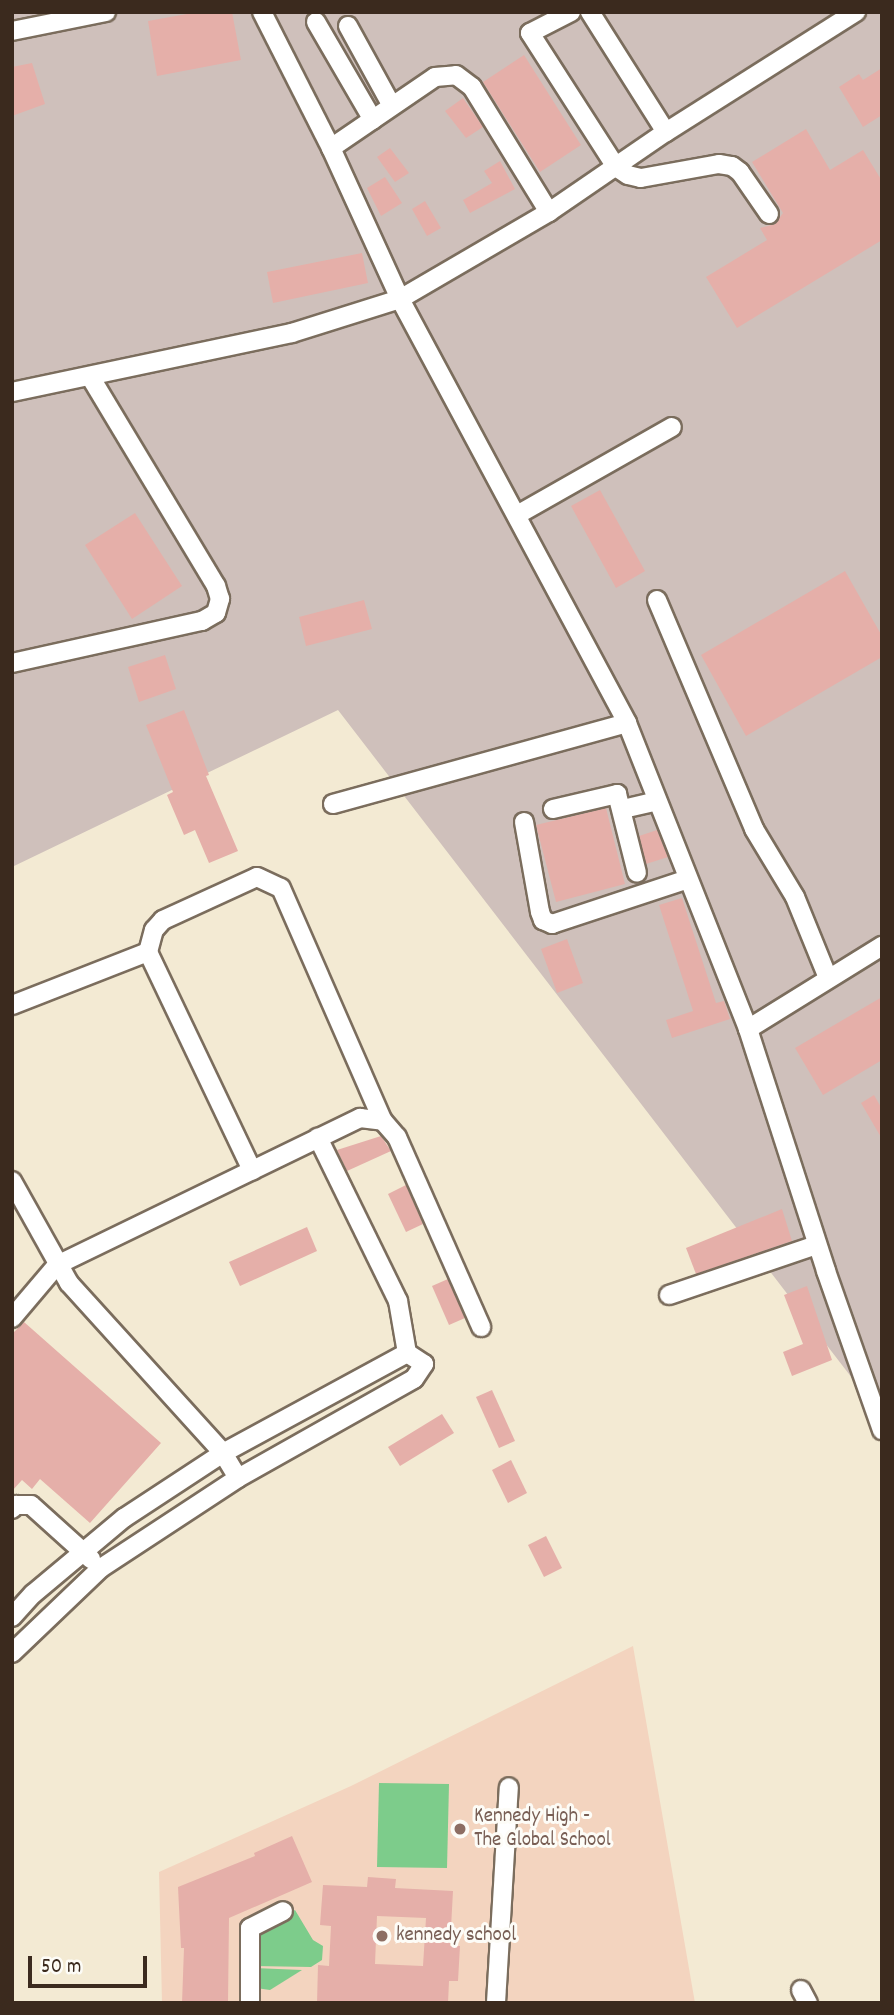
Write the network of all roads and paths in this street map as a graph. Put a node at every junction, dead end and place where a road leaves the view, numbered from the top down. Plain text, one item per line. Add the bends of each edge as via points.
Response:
1 (106, 12) edge
2 (571, 12) edge
3 (590, 12) edge
4 (856, 12) edge
5 (263, 13) edge
6 (540, 19) edge
7 (316, 22) dead end
8 (348, 26) dead end
9 (12, 31) edge
10 (392, 106) junction
11 (373, 120) junction
12 (666, 132) junction
13 (331, 148) junction
14 (616, 167) junction
15 (549, 212) junction
16 (769, 214) dead end
17 (400, 299) junction
18 (91, 378) junction
19 (12, 392) edge
20 (672, 427) dead end
21 (517, 515) junction
22 (657, 600) dead end
23 (12, 663) edge
24 (626, 723) junction
25 (657, 801) junction
26 (333, 804) dead end
27 (553, 809) dead end
28 (623, 809) junction
29 (524, 821) dead end
30 (637, 873) dead end
31 (688, 879) junction
32 (882, 946) edge
33 (148, 952) junction
34 (828, 978) junction
35 (12, 1005) edge
36 (748, 1029) junction
37 (383, 1121) junction
38 (317, 1138) junction
39 (252, 1170) junction
40 (12, 1181) edge
41 (817, 1245) junction
42 (57, 1265) junction
43 (669, 1295) dead end
44 (12, 1318) edge
45 (481, 1327) dead end
46 (407, 1353) junction
47 (882, 1430) edge
48 (223, 1453) junction
49 (238, 1478) junction
50 (12, 1509) edge
51 (83, 1552) junction
52 (101, 1568) junction
53 (13, 1613) edge
54 (36, 1630) junction
55 (12, 1653) edge
56 (509, 1787) dead end
57 (283, 1911) dead end
58 (250, 2003) edge
59 (496, 2003) edge

1 - 9 street
2 - 6 street
3 - 12 street
4 - 12 street
5 - 13 street
6 - 14 street via 530,33
7 - 11 street
8 - 10 street
10 - 11 street
10 - 15 street via 435,77 456,75 472,87
11 - 13 street
12 - 14 street
13 - 17 street
14 - 15 street
14 - 16 street via 641,178 719,164 732,166
15 - 17 street
17 - 18 street via 292,333
17 - 21 street
18 - 19 street
18 - 23 street via 220,599 216,612 202,621
20 - 21 street
21 - 24 street
22 - 34 street via 754,829 795,897
24 - 25 street
24 - 26 street
25 - 28 street
25 - 31 street
27 - 28 street via 613,794 620,797
28 - 30 street
29 - 31 street via 542,920 552,924
31 - 36 street
32 - 34 street
33 - 35 street
33 - 37 street via 154,930 163,920 257,877 281,888
33 - 39 street
34 - 36 street
36 - 41 street
37 - 38 street via 360,1118
37 - 45 street via 397,1137
38 - 39 street
38 - 46 street via 398,1301
39 - 42 street
40 - 42 street
41 - 43 street
41 - 47 street
42 - 44 street
42 - 48 street
46 - 48 street
46 - 49 street via 424,1364 414,1379
48 - 49 street
48 - 51 street via 124,1518
49 - 52 street
50 - 51 street via 32,1505
51 - 52 street
51 - 53 street
52 - 54 street
53 - 54 street
54 - 55 street
56 - 59 street
57 - 58 street via 250,1928

